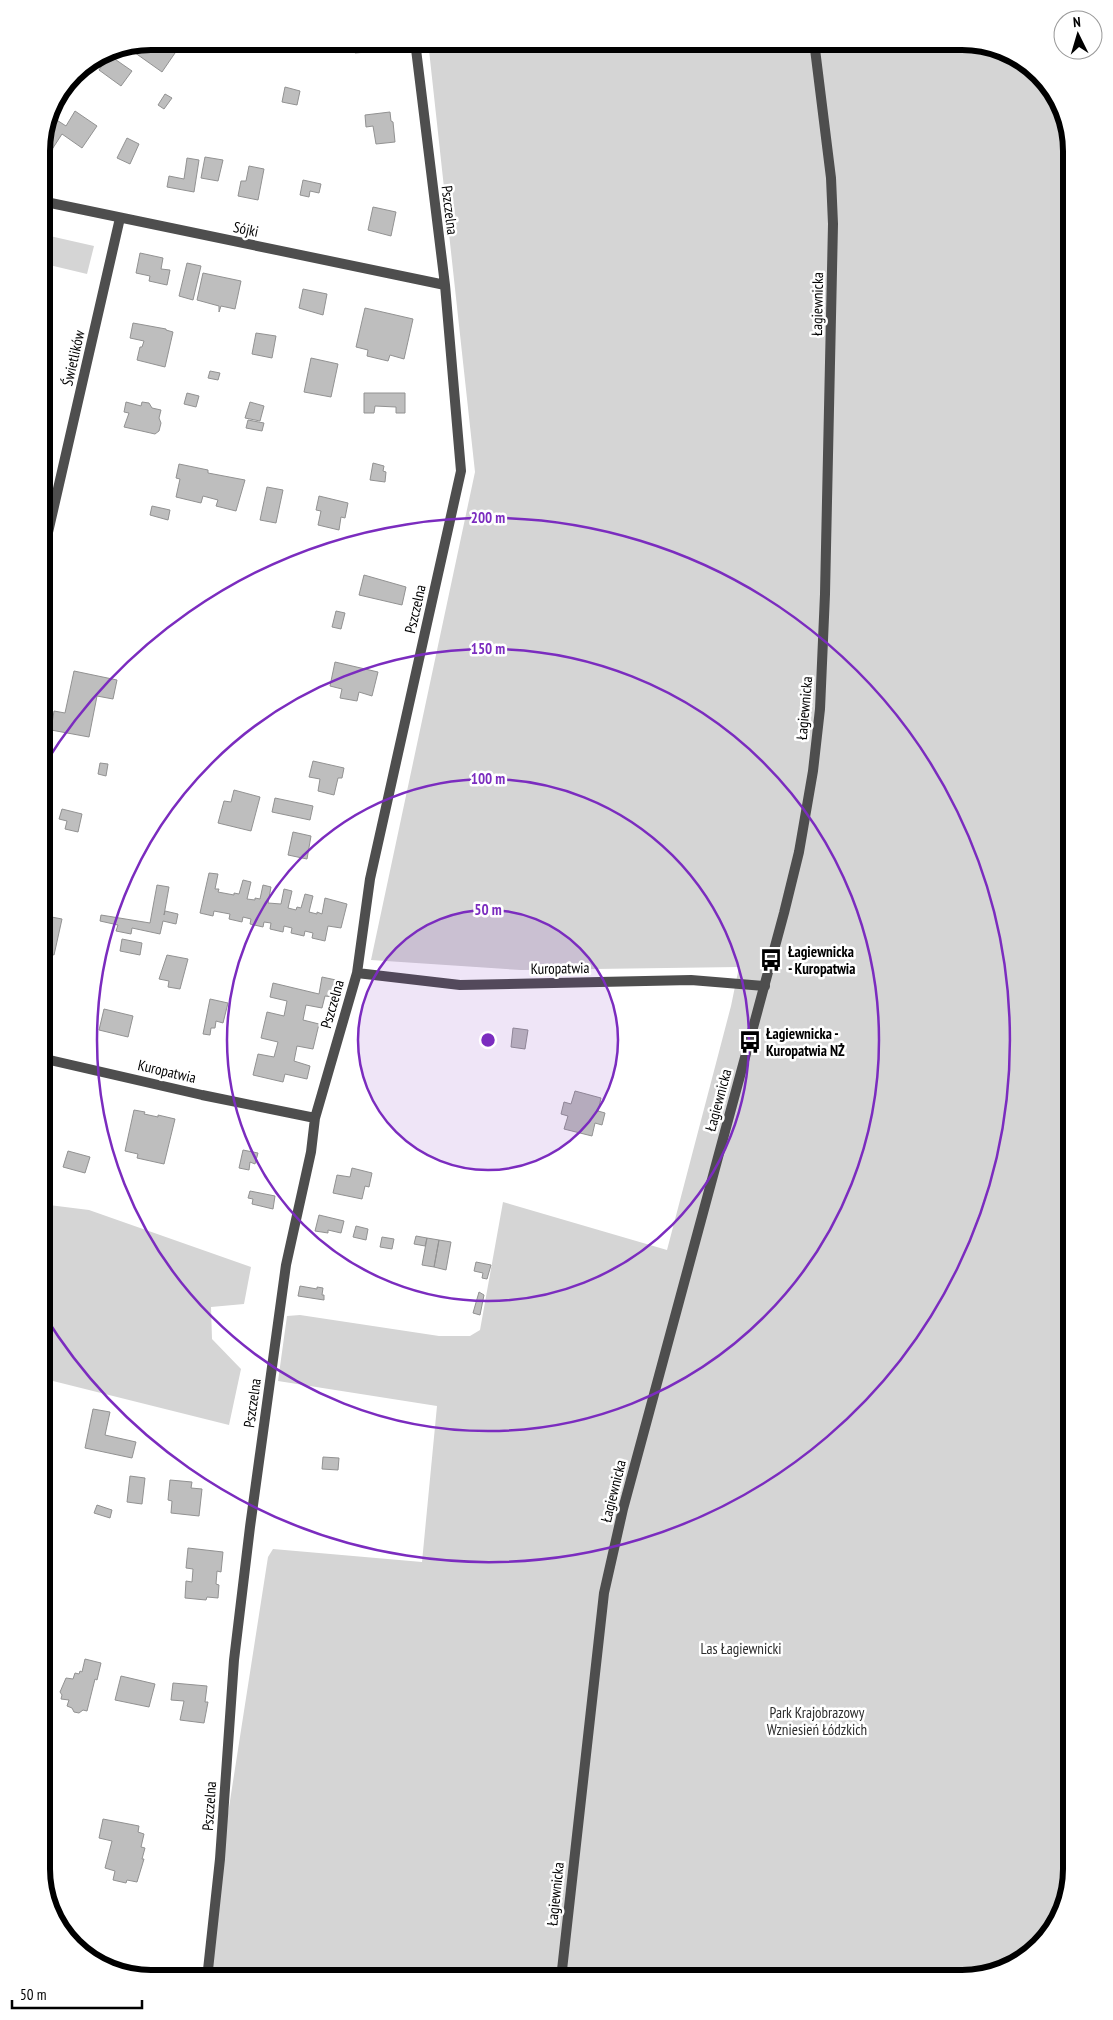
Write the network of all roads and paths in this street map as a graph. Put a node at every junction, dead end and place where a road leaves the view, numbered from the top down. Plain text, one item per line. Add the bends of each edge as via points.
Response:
1 (416, 50) edge
2 (815, 50) edge
3 (50, 203) edge
4 (120, 218) junction
5 (445, 285) junction
6 (50, 524) edge
7 (357, 973) junction
8 (765, 986) junction
9 (50, 1060) edge
10 (315, 1118) junction
11 (208, 1970) edge
12 (562, 1970) edge

1 - 5 street, Pszczelna
2 - 8 street, Łagiewnicka via 831,178 833,234 822,688 805,820
3 - 4 street, Sójki
4 - 5 street, Sójki
4 - 6 street, Świetlików
5 - 7 street, Pszczelna via 461,471 370,878
7 - 8 street, Kuropatwia via 460,985 691,980
7 - 10 street, Pszczelna
8 - 12 street, Łagiewnicka via 626,1500 604,1593
9 - 10 street, Kuropatwia
10 - 11 street, Pszczelna via 312,1152 286,1265 250,1528 234,1660 220,1859

